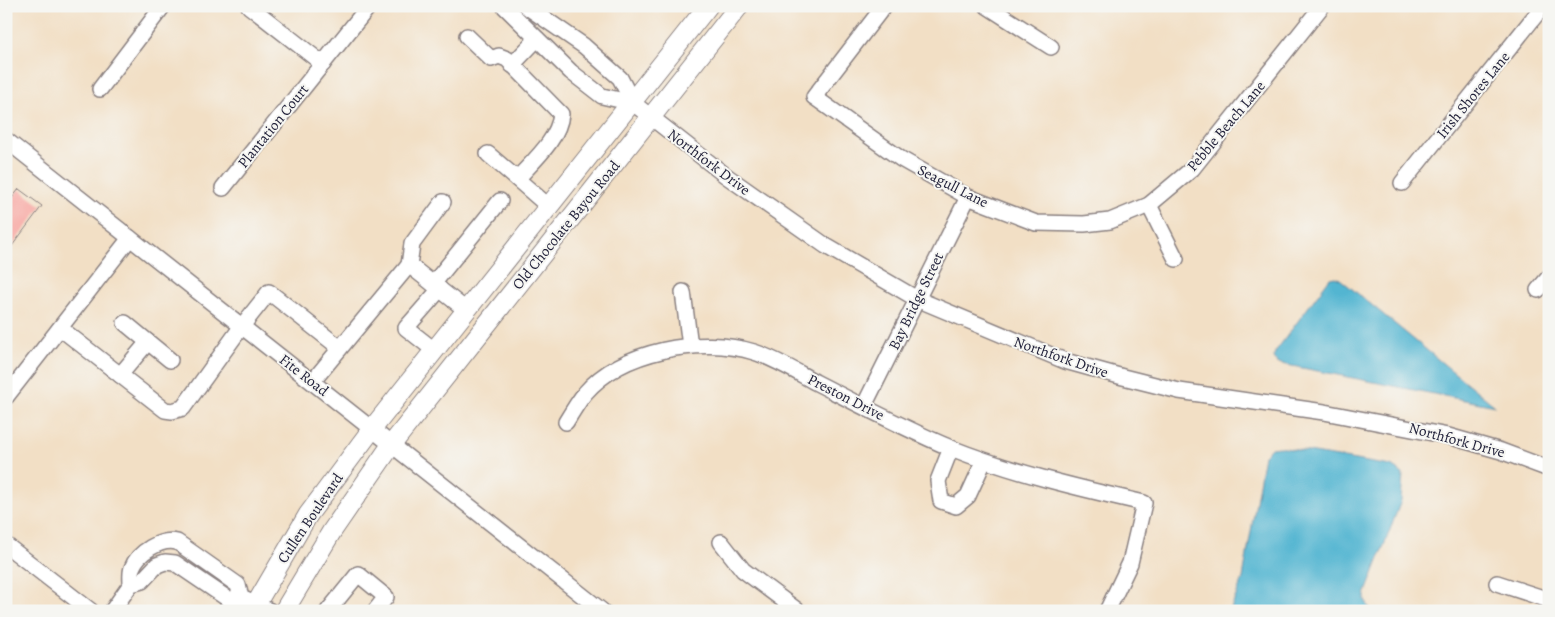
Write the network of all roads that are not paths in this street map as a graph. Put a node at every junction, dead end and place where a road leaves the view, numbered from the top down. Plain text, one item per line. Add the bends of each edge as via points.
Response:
1 (163, 6) edge
2 (249, 6) edge
3 (369, 6) edge
4 (504, 6) edge
5 (526, 6) edge
6 (708, 6) edge
7 (740, 6) edge
8 (884, 6) edge
9 (986, 6) edge
10 (1322, 6) edge
11 (1544, 12) edge
12 (467, 36) dead end
13 (539, 42) junction
14 (1051, 47) dead end
15 (324, 64) junction
16 (515, 68) junction
17 (100, 88) dead end
18 (633, 103) junction
19 (652, 118) junction
20 (6, 140) edge
21 (488, 154) dead end
22 (517, 180) junction
23 (1402, 184) dead end
24 (223, 188) dead end
25 (968, 197) junction
26 (500, 201) dead end
27 (443, 202) dead end
28 (1149, 205) junction
29 (548, 206) junction
30 (1110, 221) joint
31 (130, 238) junction
32 (1176, 259) dead end
33 (409, 265) junction
34 (1549, 277) edge
35 (436, 286) junction
36 (1538, 290) dead end
37 (683, 292) dead end
38 (916, 299) junction
39 (466, 310) junction
40 (125, 323) dead end
41 (242, 326) junction
42 (60, 328) junction
43 (148, 342) junction
44 (690, 346) junction
45 (340, 348) junction
46 (434, 350) junction
47 (170, 360) dead end
48 (120, 375) junction
49 (313, 381) junction
50 (6, 398) edge
51 (864, 406) junction
52 (566, 422) dead end
53 (372, 430) junction
54 (392, 444) junction
55 (951, 448) junction
56 (984, 461) junction
57 (1549, 469) edge
58 (721, 542) dead end
59 (6, 545) edge
60 (151, 548) junction
61 (160, 564) junction
62 (215, 568) junction
63 (205, 583) junction
64 (131, 584) junction
65 (1497, 584) dead end
66 (1549, 600) edge
67 (255, 605) edge
68 (91, 611) edge
69 (112, 611) edge
70 (284, 611) edge
71 (328, 611) edge
72 (375, 611) edge
73 (602, 611) edge
74 (798, 611) edge
75 (1107, 611) edge

1 - 17 street
2 - 15 street
3 - 15 street, Plantation Court
4 - 13 street, Northfork Drive
5 - 18 street, Northfork Drive via 584,46 620,78
6 - 18 main road, Old Chocolate Bayou Road
7 - 19 main road, Old Chocolate Bayou Road
8 - 25 street, Seagull Lane via 814,97 901,159
9 - 14 street
10 - 28 street, Pebble Beach Lane via 1212,145 1178,182
11 - 23 street, Irish Shores Lane
12 - 16 street via 491,59 498,56 507,59
13 - 16 street
13 - 18 street, Northfork Drive via 602,96
15 - 24 street, Plantation Court
16 - 22 street via 561,114 560,126
18 - 19 street, Northfork Drive
18 - 29 main road, Old Chocolate Bayou Road
19 - 38 street, Northfork Drive via 725,175 826,246
19 - 54 main road, Old Chocolate Bayou Road
20 - 31 street, Fite Road
21 - 22 street
22 - 29 street
25 - 30 street, Seagull Lane via 1036,223
25 - 38 street, Bay Bridge Street
26 - 35 street
27 - 33 street via 412,244
28 - 30 street, Pebble Beach Lane
28 - 32 street
29 - 39 main road, Old Chocolate Bayou Road
31 - 41 street, Fite Road
31 - 42 street
33 - 35 street
33 - 45 street
34 - 36 street
35 - 39 street
35 - 46 street via 406,328
37 - 44 street
38 - 51 street, Bay Bridge Street
38 - 57 street, Northfork Drive via 1065,361 1124,377 1179,391 1324,412 1448,436
39 - 46 main road, Old Chocolate Bayou Road
40 - 43 street
41 - 45 street via 270,292
41 - 48 street via 183,408 166,410
41 - 49 street, Fite Road
42 - 48 street
42 - 50 street
43 - 47 street
43 - 48 street
44 - 51 street, Preston Drive via 722,346 752,352 781,363
44 - 52 street, Preston Drive via 658,351 607,374 586,393
45 - 49 street
46 - 53 main road, Old Chocolate Bayou Road
49 - 53 street, Fite Road
51 - 55 street, Preston Drive
53 - 54 street, Fite Road
53 - 67 main road, Cullen Boulevard via 308,515
54 - 70 main road, Cullen Boulevard via 332,531
54 - 73 street, Fite Road
55 - 56 street, Preston Drive
55 - 56 street via 938,481 941,501 956,506 968,496
56 - 75 street, Preston Drive via 1053,482 1144,503 1130,564
58 - 74 street via 743,570
59 - 68 street
60 - 61 street
60 - 62 street via 168,540 177,542
60 - 64 street via 131,569
61 - 63 street via 175,562
61 - 64 street via 142,581
62 - 63 street
62 - 67 street via 238,585
63 - 67 street via 228,599
64 - 69 street
65 - 66 street
71 - 72 street via 358,574 386,597

